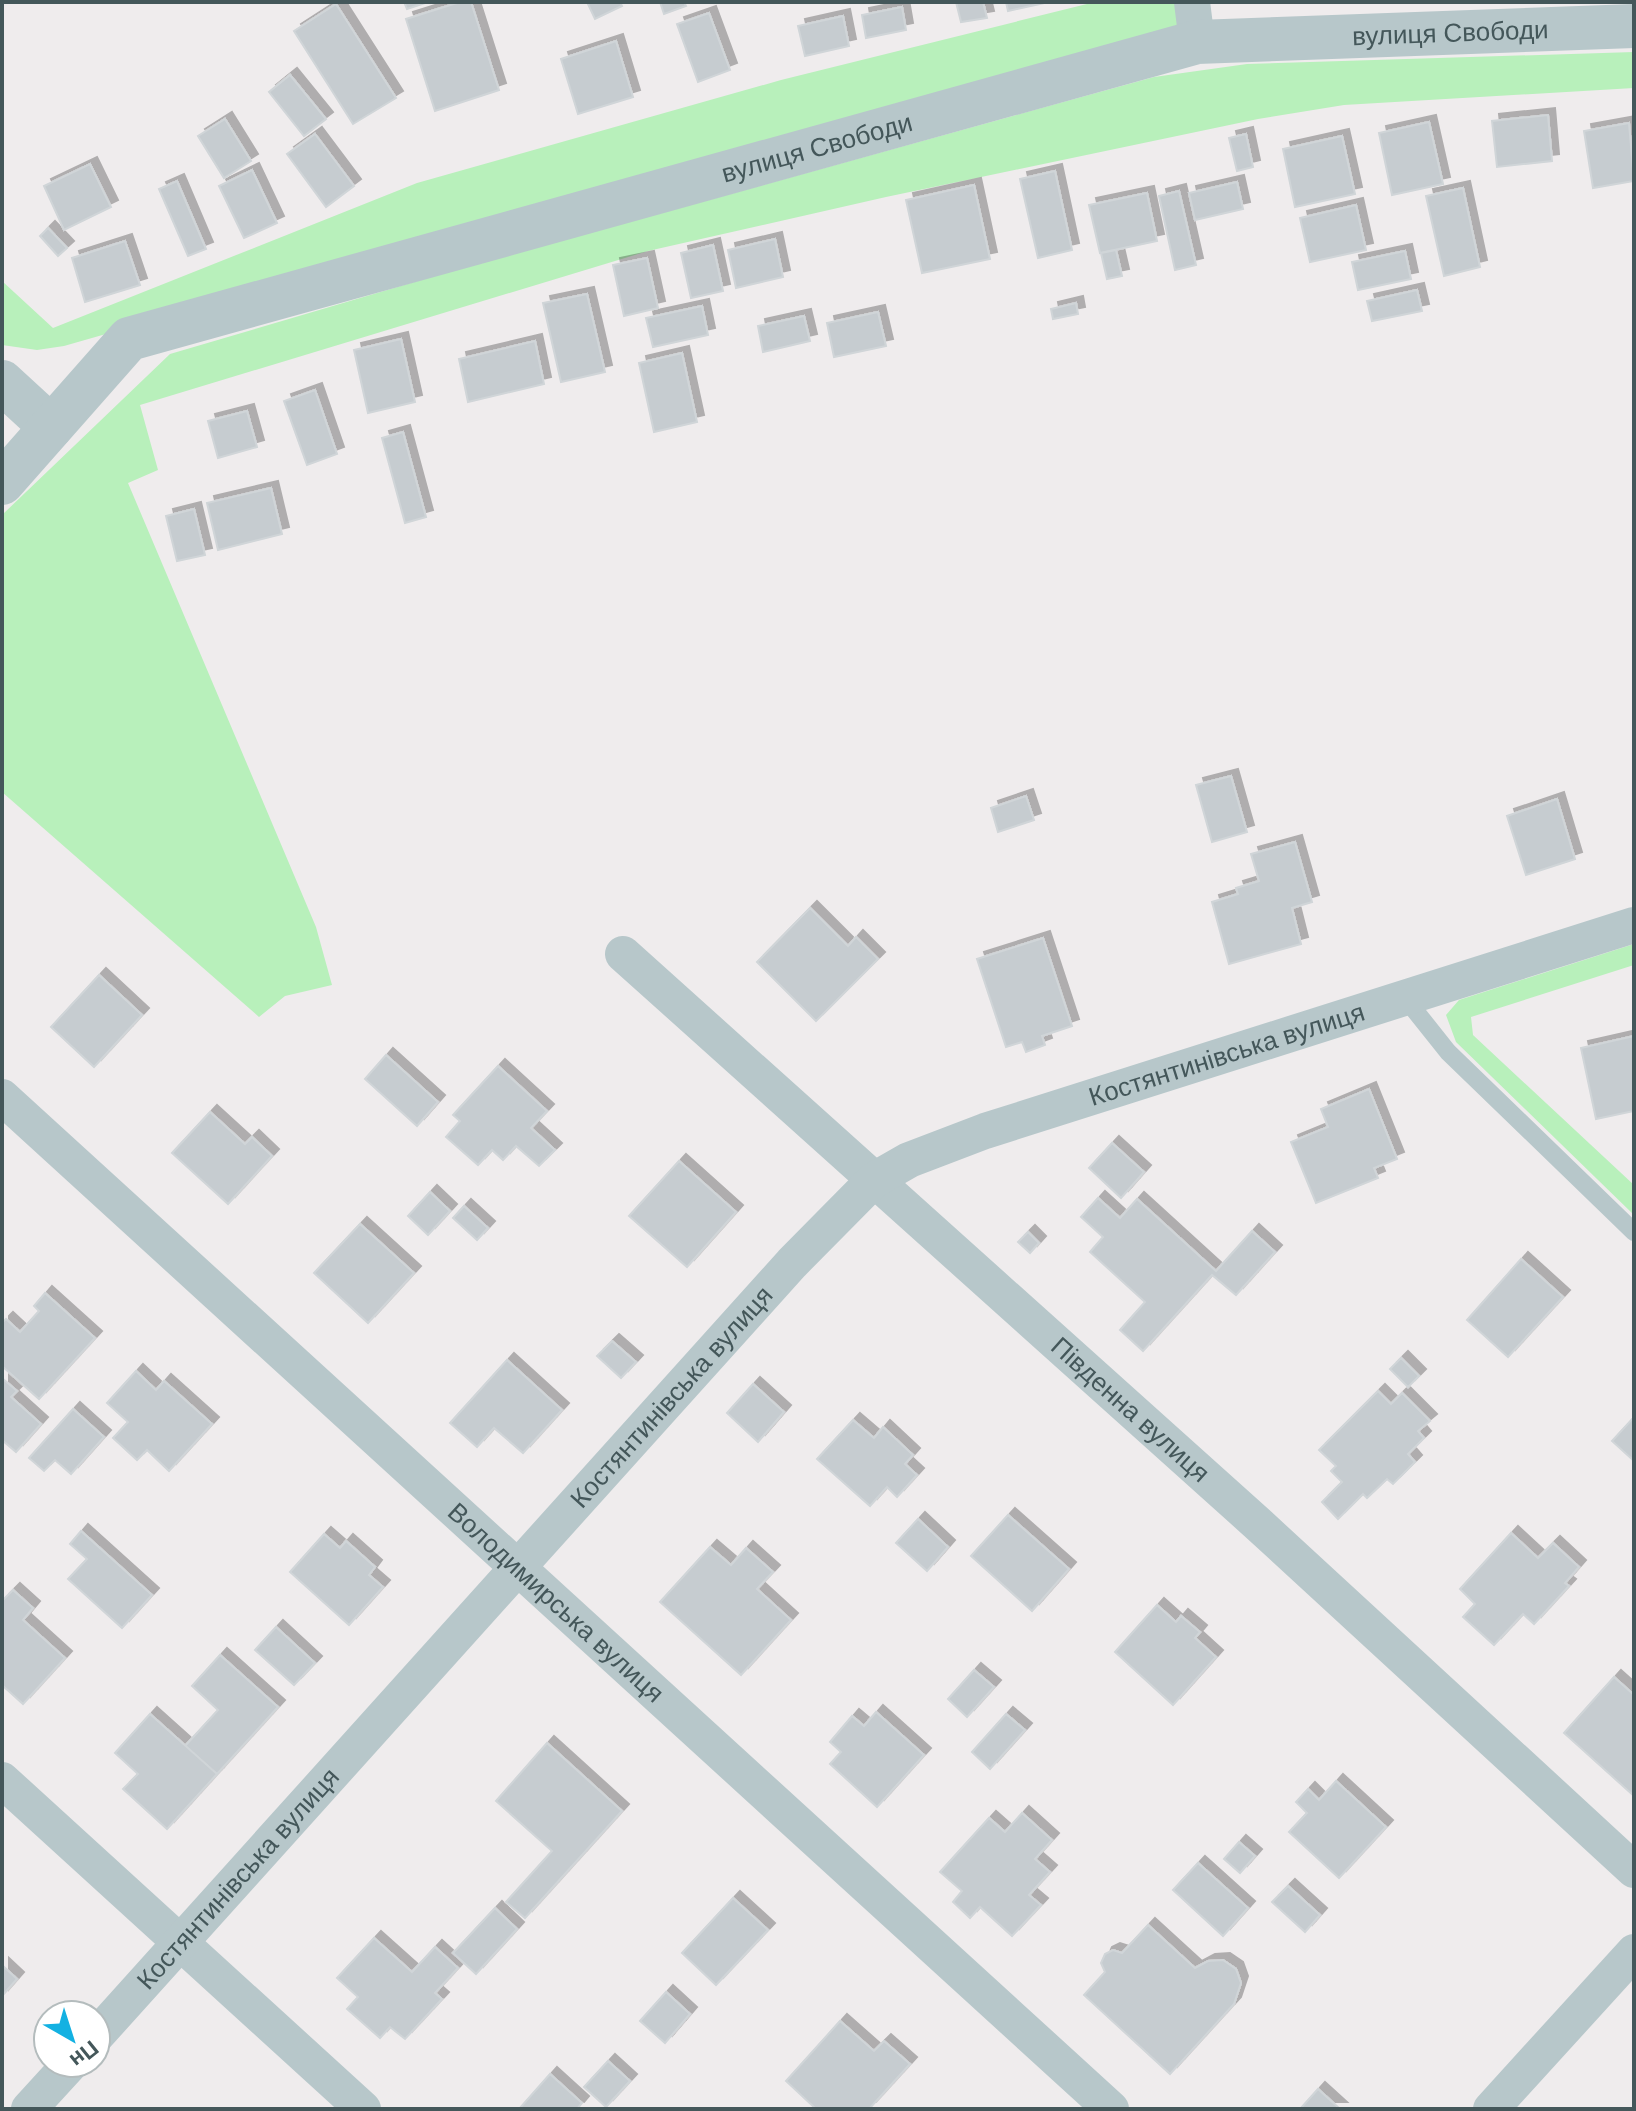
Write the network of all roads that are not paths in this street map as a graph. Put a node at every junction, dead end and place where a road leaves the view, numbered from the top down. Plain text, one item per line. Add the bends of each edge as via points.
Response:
1 (1194, 22) edge
2 (1634, 26) edge
3 (2, 382) edge
4 (51, 427) junction
5 (2, 483) edge
6 (1634, 925) edge
7 (623, 954) dead end
8 (1405, 998) junction
9 (2, 1097) edge
10 (874, 1180) junction
11 (1634, 1232) edge
12 (519, 1569) junction
13 (2, 1780) edge
14 (1634, 1870) edge
15 (181, 1943) junction
16 (1634, 1952) edge
17 (112, 2018) edge
18 (56, 2079) edge
19 (29, 2109) edge
20 (363, 2109) edge
21 (1111, 2109) edge
22 (1491, 2109) edge

1 - 2 street, вулиця Свободи
1 - 4 street, вулиця Свободи via 129,339
3 - 4 street
4 - 5 street, вулиця Свободи
6 - 8 street, Костянтинівська вулиця
7 - 10 street, Південна вулиця
8 - 10 street, Костянтинівська вулиця via 985,1131 909,1160
8 - 11 lane via 1448,1052
9 - 12 street, Володимирська вулиця
10 - 12 street, Костянтинівська вулиця via 792,1263
10 - 14 street, Південна вулиця
12 - 15 street, Костянтинівська вулиця
12 - 21 street, Володимирська вулиця
13 - 15 street
15 - 17 street, Костянтинівська вулиця
15 - 20 street
16 - 22 street
18 - 19 street

